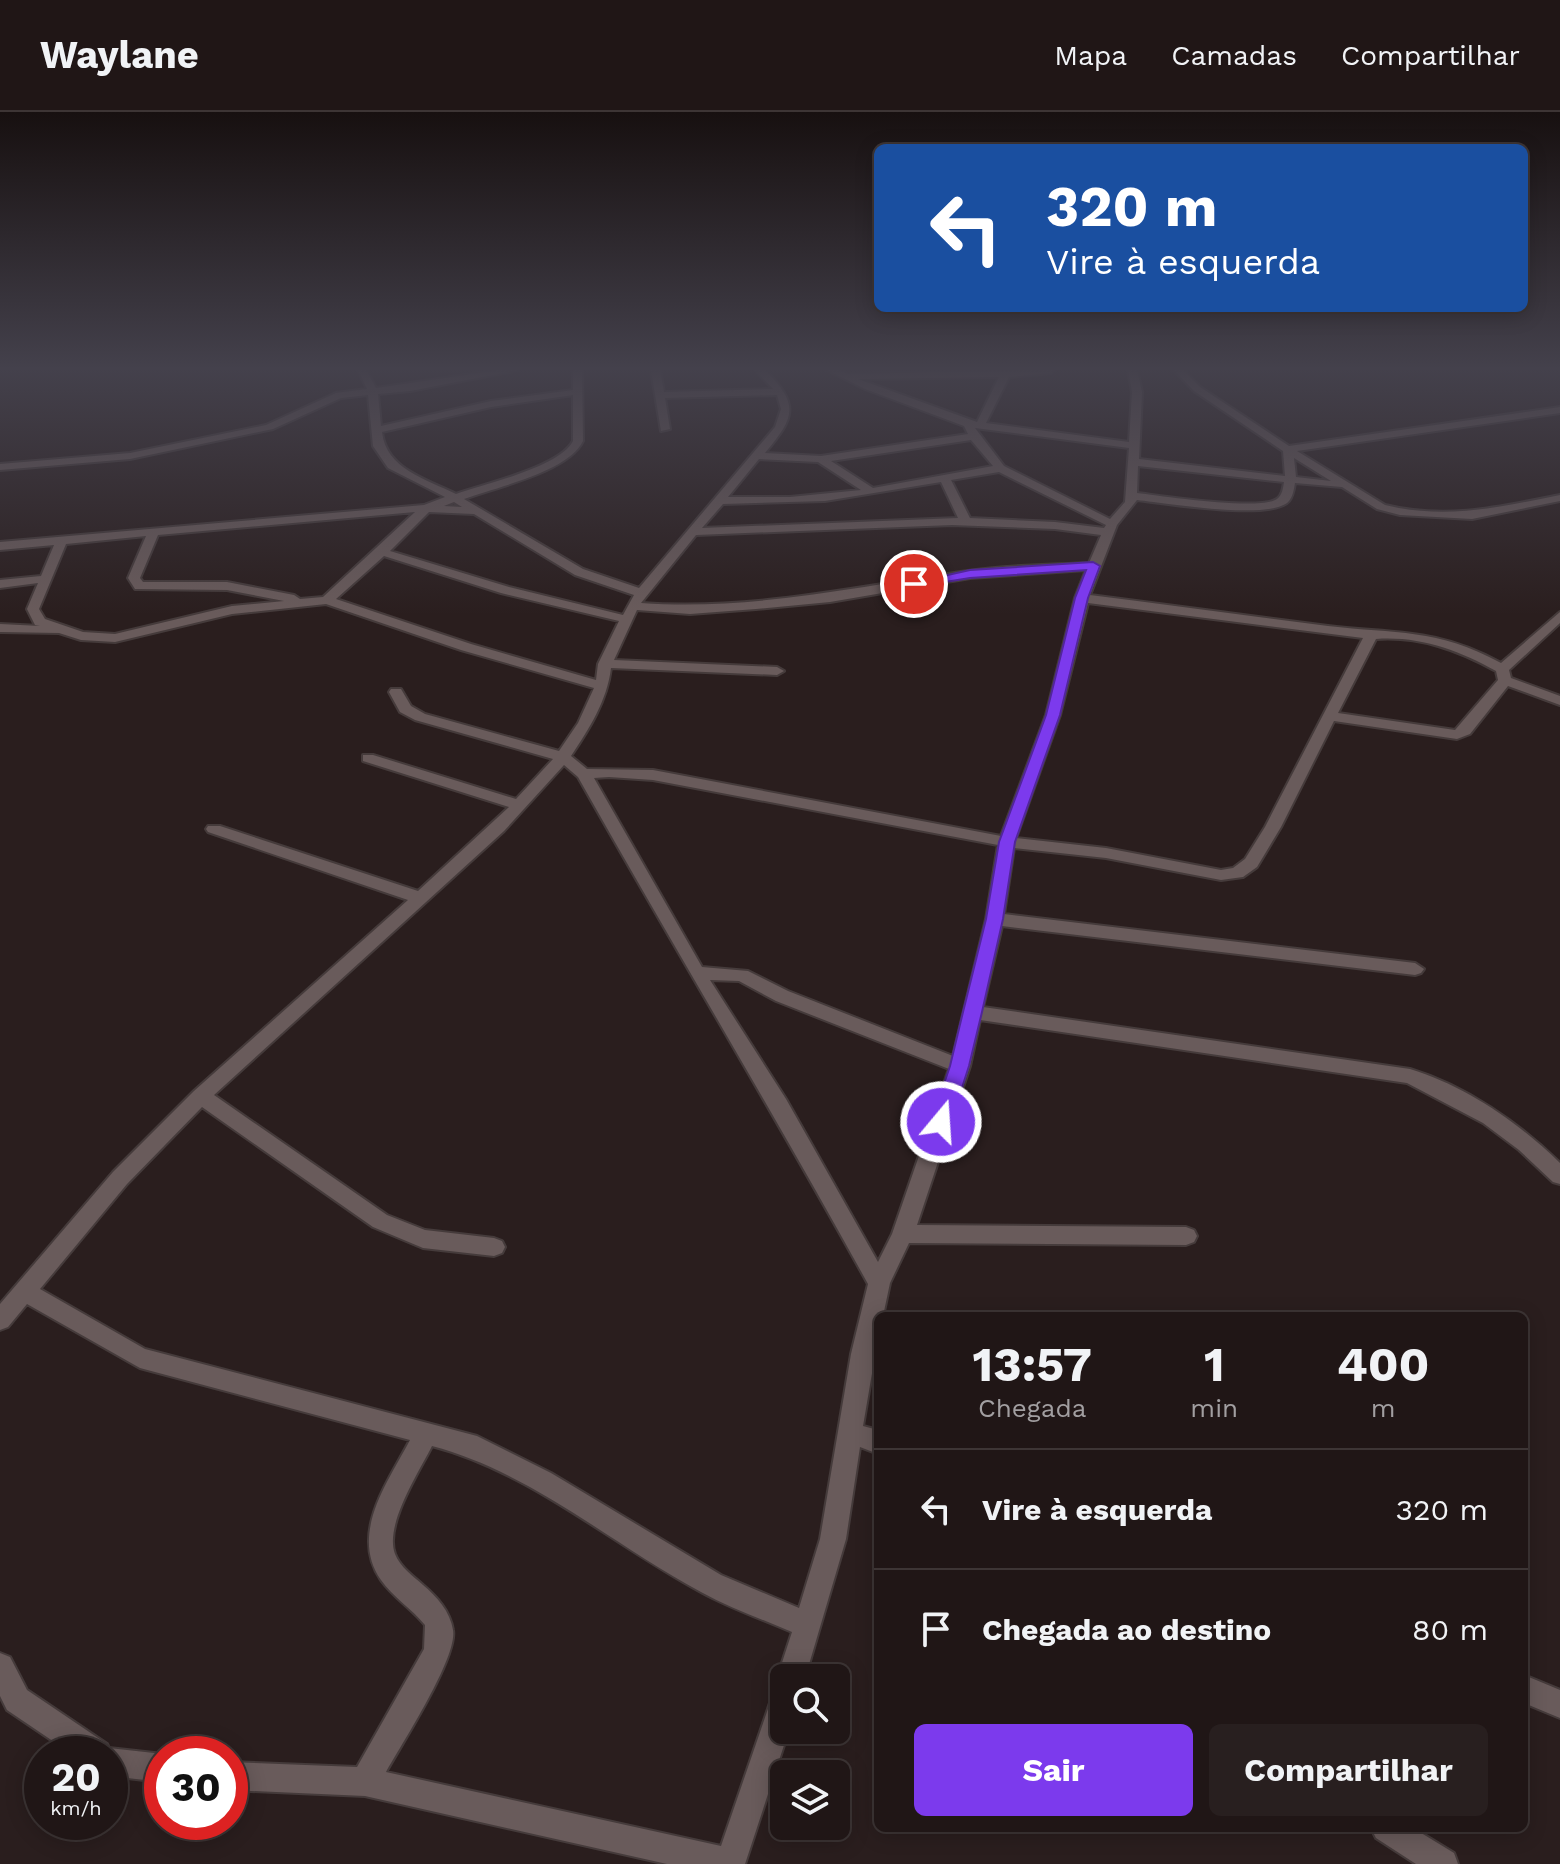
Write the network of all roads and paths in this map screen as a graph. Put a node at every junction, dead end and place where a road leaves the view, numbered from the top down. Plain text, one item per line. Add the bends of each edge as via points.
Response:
1 (150, 452) edge
2 (382, 452) edge
3 (570, 452) edge
4 (760, 452) edge
5 (857, 452) edge
6 (989, 452) edge
7 (1135, 452) edge
8 (1288, 452) edge
9 (1292, 452) edge
10 (756, 456) junction
11 (821, 459) junction
12 (1134, 462) junction
13 (0, 467) edge
14 (1000, 468) junction
15 (944, 478) junction
16 (1291, 478) junction
17 (1347, 487) junction
18 (872, 492) junction
19 (1132, 496) junction
20 (1560, 498) edge
21 (457, 499) junction
22 (719, 500) junction
23 (426, 508) junction
24 (477, 511) junction
25 (966, 522) junction
26 (1109, 528) junction
27 (154, 532) junction
28 (693, 532) junction
29 (62, 540) junction
30 (0, 546) edge
31 (382, 552) junction
32 (1093, 566) junction
33 (44, 579) junction
34 (0, 584) edge
35 (1081, 598) junction
36 (327, 600) junction
37 (310, 603) junction
38 (633, 606) junction
39 (1560, 616) edge
40 (0, 628) edge
41 (69, 631) junction
42 (1371, 635) junction
43 (605, 664) junction
44 (777, 671) dead end
45 (1504, 674) junction
46 (602, 686) junction
47 (396, 692) dead end
48 (1560, 701) edge
49 (1331, 716) junction
50 (563, 757) junction
51 (368, 758) dead end
52 (584, 774) junction
53 (518, 805) junction
54 (214, 829) dead end
55 (1007, 842) junction
56 (420, 898) junction
57 (995, 919) junction
58 (1415, 969) dead end
59 (697, 973) junction
60 (973, 1012) junction
61 (960, 1066) junction
62 (201, 1096) junction
63 (1560, 1176) edge
64 (903, 1234) junction
65 (1186, 1236) dead end
66 (494, 1247) dead end
67 (879, 1283) junction
68 (24, 1291) junction
69 (876, 1312) edge
70 (0, 1320) edge
71 (874, 1327) edge
72 (871, 1354) edge
73 (426, 1433) junction
74 (851, 1433) junction
75 (874, 1441) edge
76 (807, 1625) junction
77 (795, 1664) edge
78 (0, 1667) edge
79 (1528, 1691) edge
80 (1560, 1704) edge
81 (70, 1736) edge
82 (770, 1744) edge
83 (248, 1777) edge
84 (365, 1782) junction
85 (1392, 1832) edge
86 (730, 1863) edge
87 (1443, 1864) edge

1 - 13 street via 91,462
2 - 21 street via 392,466
3 - 21 street via 550,465
4 - 10 street
5 - 11 street
6 - 14 street
7 - 12 street
8 - 16 street
9 - 17 street
10 - 11 street
10 - 22 street
11 - 18 street
12 - 16 street
12 - 19 street
14 - 15 street
14 - 26 street
15 - 18 street
15 - 25 street
16 - 17 street
16 - 19 street via 1286,498 1254,508
17 - 20 street via 1381,507 1443,516 1472,516
18 - 22 street via 784,501
19 - 26 street
21 - 23 street
21 - 24 street
22 - 28 street
23 - 24 street
23 - 27 street
23 - 31 street
24 - 38 street
25 - 26 street
25 - 28 street
26 - 32 street
27 - 29 street
27 - 37 street via 134,578 139,586 227,586
28 - 38 street
29 - 30 street
29 - 33 street
31 - 36 street
31 - 38 street via 505,590
32 - 35 street
32 - 38 street via 970,574 756,605 690,610
33 - 34 street
33 - 41 street via 33,609 40,622
35 - 42 street
35 - 55 street via 1053,715
36 - 37 street
36 - 46 street
37 - 41 street via 232,610 115,638
38 - 43 street
39 - 45 street
40 - 41 street
42 - 45 street via 1427,637
42 - 49 street
43 - 44 street
43 - 46 street
45 - 48 street
45 - 49 street via 1457,735
46 - 50 street
47 - 50 street via 405,709 420,717
49 - 55 street via 1273,827 1251,863 1237,873 1221,875 1106,853
50 - 52 street
50 - 53 street
51 - 53 street
52 - 55 street via 653,775
52 - 59 street
53 - 56 street
54 - 56 street
55 - 57 street
56 - 62 street
57 - 58 street
57 - 60 street
59 - 61 street via 742,975
59 - 67 street via 779,1104
60 - 61 street
60 - 63 street via 1410,1076 1465,1100
61 - 64 street
62 - 66 street via 380,1221 423,1239
62 - 68 street via 120,1178
64 - 65 street
64 - 67 street
67 - 69 street
68 - 70 street
68 - 73 street via 140,1358
71 - 72 street
72 - 74 street
73 - 76 street via 468,1444 712,1584
73 - 84 street via 381,1528 382,1559 432,1613 440,1629 437,1653
74 - 75 street
74 - 76 street via 833,1539
76 - 77 street
78 - 81 street via 17,1700
79 - 80 street
82 - 86 street
83 - 84 street
84 - 86 street
85 - 87 street

